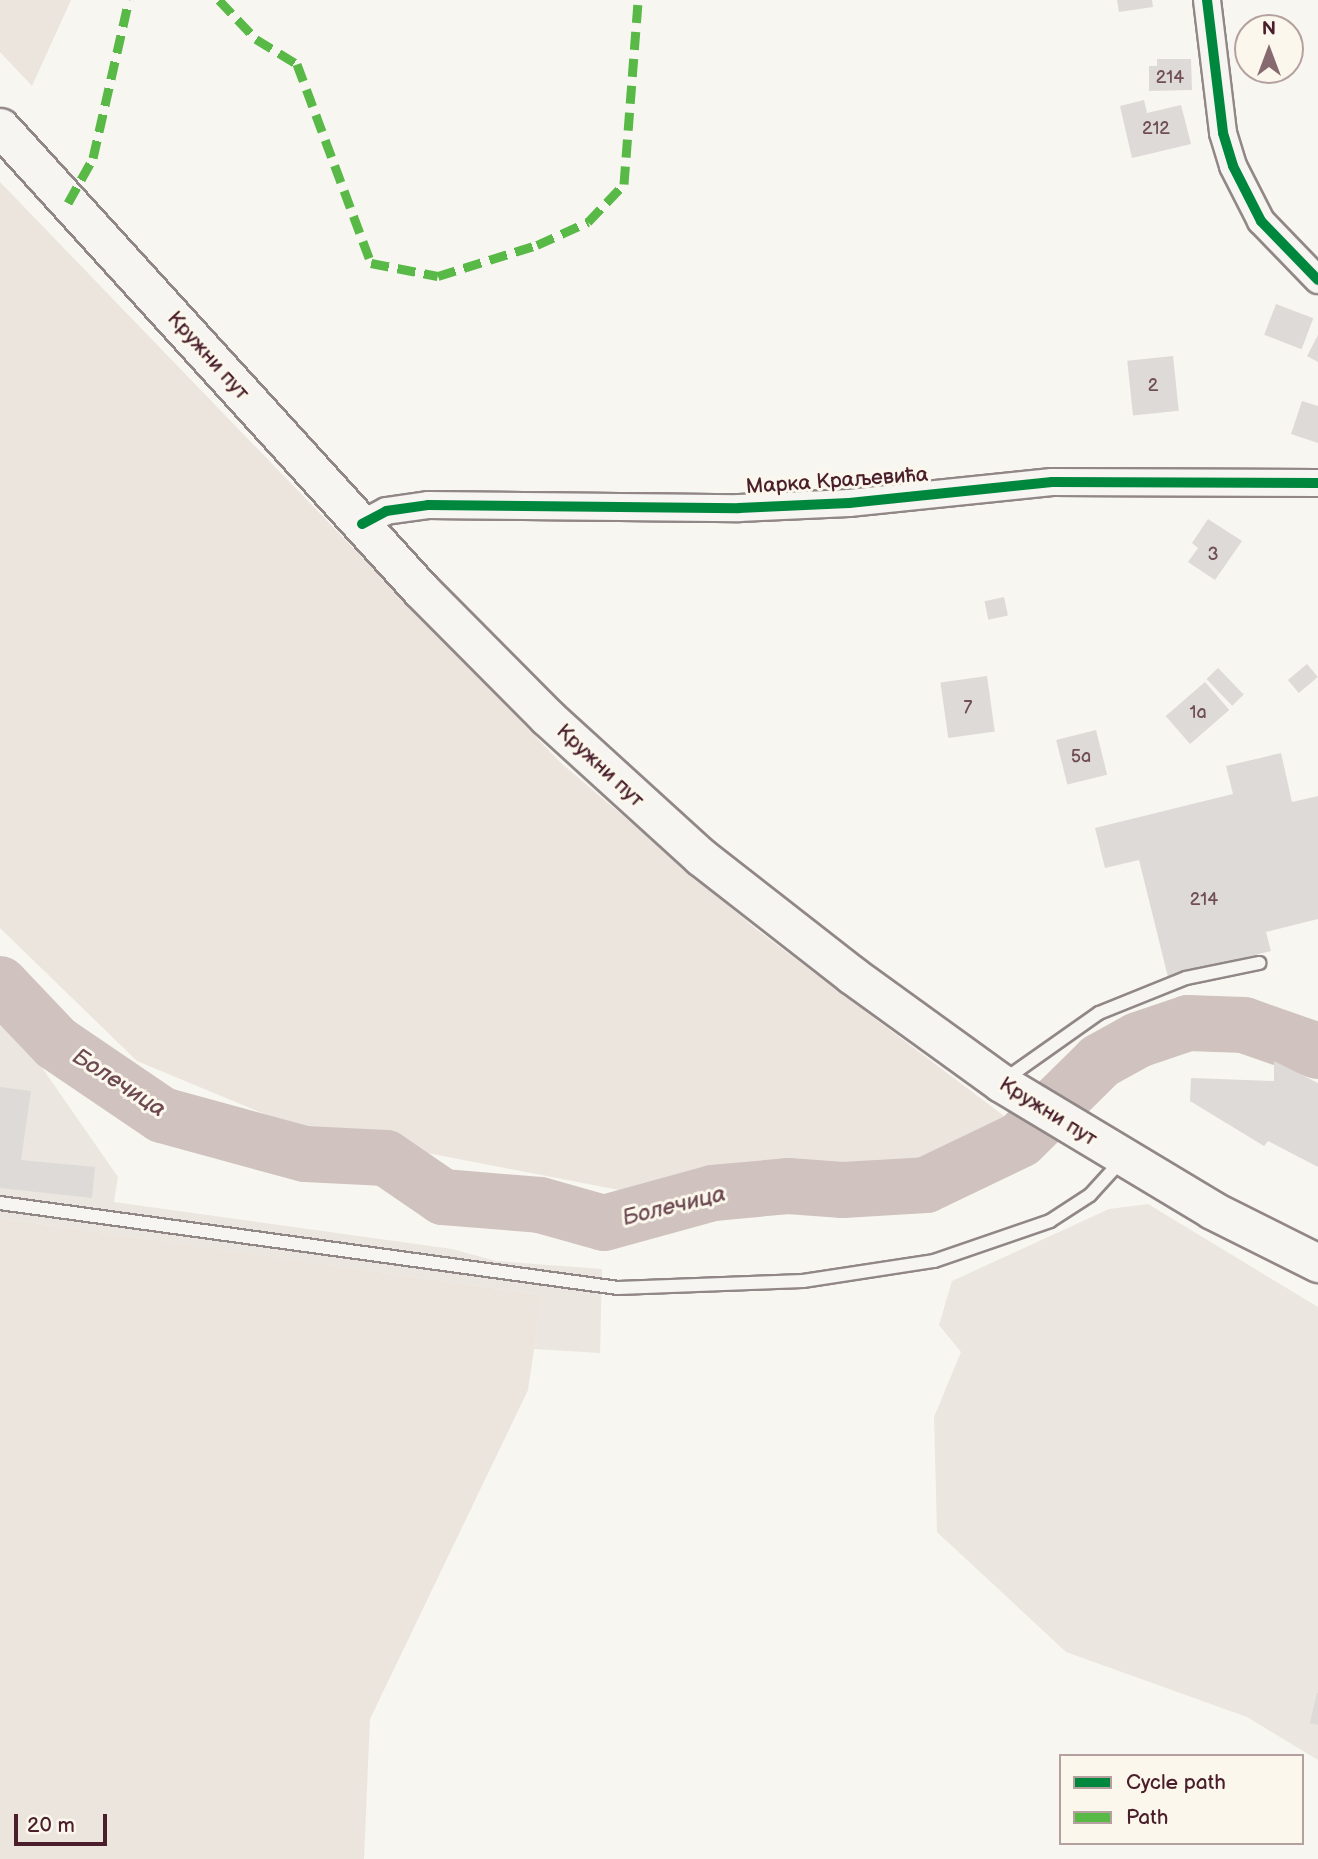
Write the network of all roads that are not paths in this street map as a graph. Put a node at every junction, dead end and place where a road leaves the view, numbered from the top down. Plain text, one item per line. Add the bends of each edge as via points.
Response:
1 (1208, 0) edge
2 (0, 127) edge
3 (1318, 280) edge
4 (1318, 483) edge
5 (362, 524) junction
6 (1259, 963) dead end
7 (1009, 1087) junction
8 (1123, 1158) junction
9 (0, 1203) edge
10 (1318, 1262) edge

1 - 3 street via 1223,133 1233,166 1261,221
2 - 5 main road, Кружни пут
4 - 5 street, Марка Краљевића via 1052,482 849,503 726,508 428,505 386,512
5 - 7 main road, Кружни пут via 547,717 701,857 852,975
6 - 7 lane via 1185,978 1098,1013
7 - 8 main road, Кружни пут
8 - 9 lane via 1090,1195 1049,1221 934,1261 803,1281 600,1288
8 - 10 main road, Кружни пут via 1212,1210

